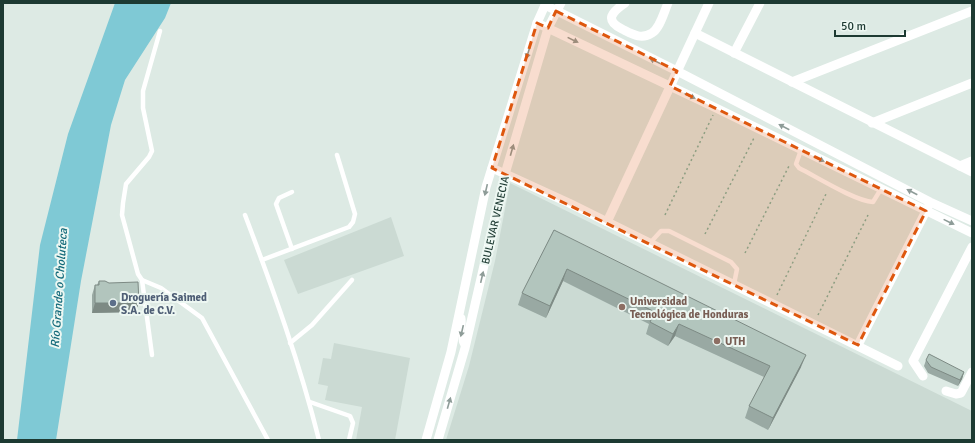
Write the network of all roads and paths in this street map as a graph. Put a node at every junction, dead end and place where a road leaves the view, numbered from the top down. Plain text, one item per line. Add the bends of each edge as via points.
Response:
1 (561, 3) edge
2 (625, 3) edge
3 (668, 3) edge
4 (709, 3) edge
5 (760, 3) edge
6 (545, 4) edge
7 (972, 11) edge
8 (556, 12) junction
9 (537, 23) junction
10 (548, 28) junction
11 (160, 31) dead end
12 (695, 33) junction
13 (734, 53) junction
14 (677, 72) junction
15 (792, 82) junction
16 (972, 83) edge
17 (670, 86) junction
18 (716, 108) junction
19 (872, 122) junction
20 (759, 129) junction
21 (799, 149) junction
22 (337, 155) dead end
23 (972, 161) edge
24 (960, 166) junction
25 (492, 168) junction
26 (972, 172) edge
27 (505, 174) junction
28 (881, 189) junction
29 (292, 192) dead end
30 (826, 194) dead end
31 (930, 202) junction
32 (926, 211) junction
33 (246, 215) dead end
34 (665, 215) dead end
35 (868, 215) dead end
36 (972, 221) edge
37 (607, 222) junction
38 (972, 233) edge
39 (705, 234) dead end
40 (649, 243) junction
41 (972, 247) edge
42 (292, 249) junction
43 (745, 253) dead end
44 (262, 260) junction
45 (142, 280) junction
46 (352, 280) dead end
47 (734, 284) junction
48 (143, 287) junction
49 (135, 288) edge
50 (772, 303) junction
51 (460, 315) junction
52 (814, 324) junction
53 (290, 342) junction
54 (858, 345) junction
55 (465, 348) junction
56 (152, 355) dead end
57 (898, 366) dead end
58 (972, 372) edge
59 (923, 376) dead end
60 (946, 391) dead end
61 (310, 402) junction
62 (268, 440) edge
63 (319, 440) edge
64 (349, 440) edge
65 (426, 440) edge
66 (438, 440) edge

1 - 8 street, BULEVAR VENECIA
2 - 3 street via 616,9 611,20 614,25 638,37 652,33
4 - 12 street
5 - 13 street
6 - 8 street
6 - 9 street, BULEVAR VENECIA
7 - 15 street
8 - 10 street, BULEVAR VENECIA
14 -> 8 street
9 - 10 street
9 -> 25 street, BULEVAR VENECIA
10 -> 17 street
27 -> 10 street, BULEVAR VENECIA
11 - 45 lane via 143,91 143,108 152,151 126,184 122,215 138,274
12 - 13 street
12 - 14 street
13 - 15 street
14 - 17 street
31 -> 14 street
15 - 19 street
16 - 19 street
17 -> 18 street
17 - 37 street
18 - 20 street
18 - 34 path
19 - 24 street
20 - 21 street
20 - 39 path
21 -> 28 street
21 - 28 lane via 796,164 799,168 846,192 873,202
21 - 43 path
22 - 42 lane via 355,214 354,222 349,228
23 - 24 street
24 - 26 street
25 - 27 street
25 -> 51 street, BULEVAR VENECIA
27 - 37 street
55 -> 27 street, BULEVAR VENECIA
28 - 32 street
29 - 42 lane via 279,198 276,204
30 - 50 path
31 - 32 street
31 - 36 street
32 -> 38 street
32 - 54 street
33 - 44 lane
35 - 52 path
37 - 40 street
40 - 47 street
40 - 47 lane via 661,231 670,231 731,262 737,269
41 - 59 street via 913,361
42 - 44 lane
44 - 53 lane
45 - 48 lane
45 - 62 lane via 161,288 202,318
46 - 53 lane via 312,325
47 - 50 street
48 - 49 lane
48 - 56 lane
50 - 52 street
51 -> 55 lane via 464,322 460,339
51 - 65 street, BULEVAR VENECIA
52 - 54 street
53 - 61 lane
54 - 57 street
66 -> 55 street, BULEVAR VENECIA
58 - 60 street via 961,393
61 - 63 lane
61 - 64 lane via 350,416 353,423

